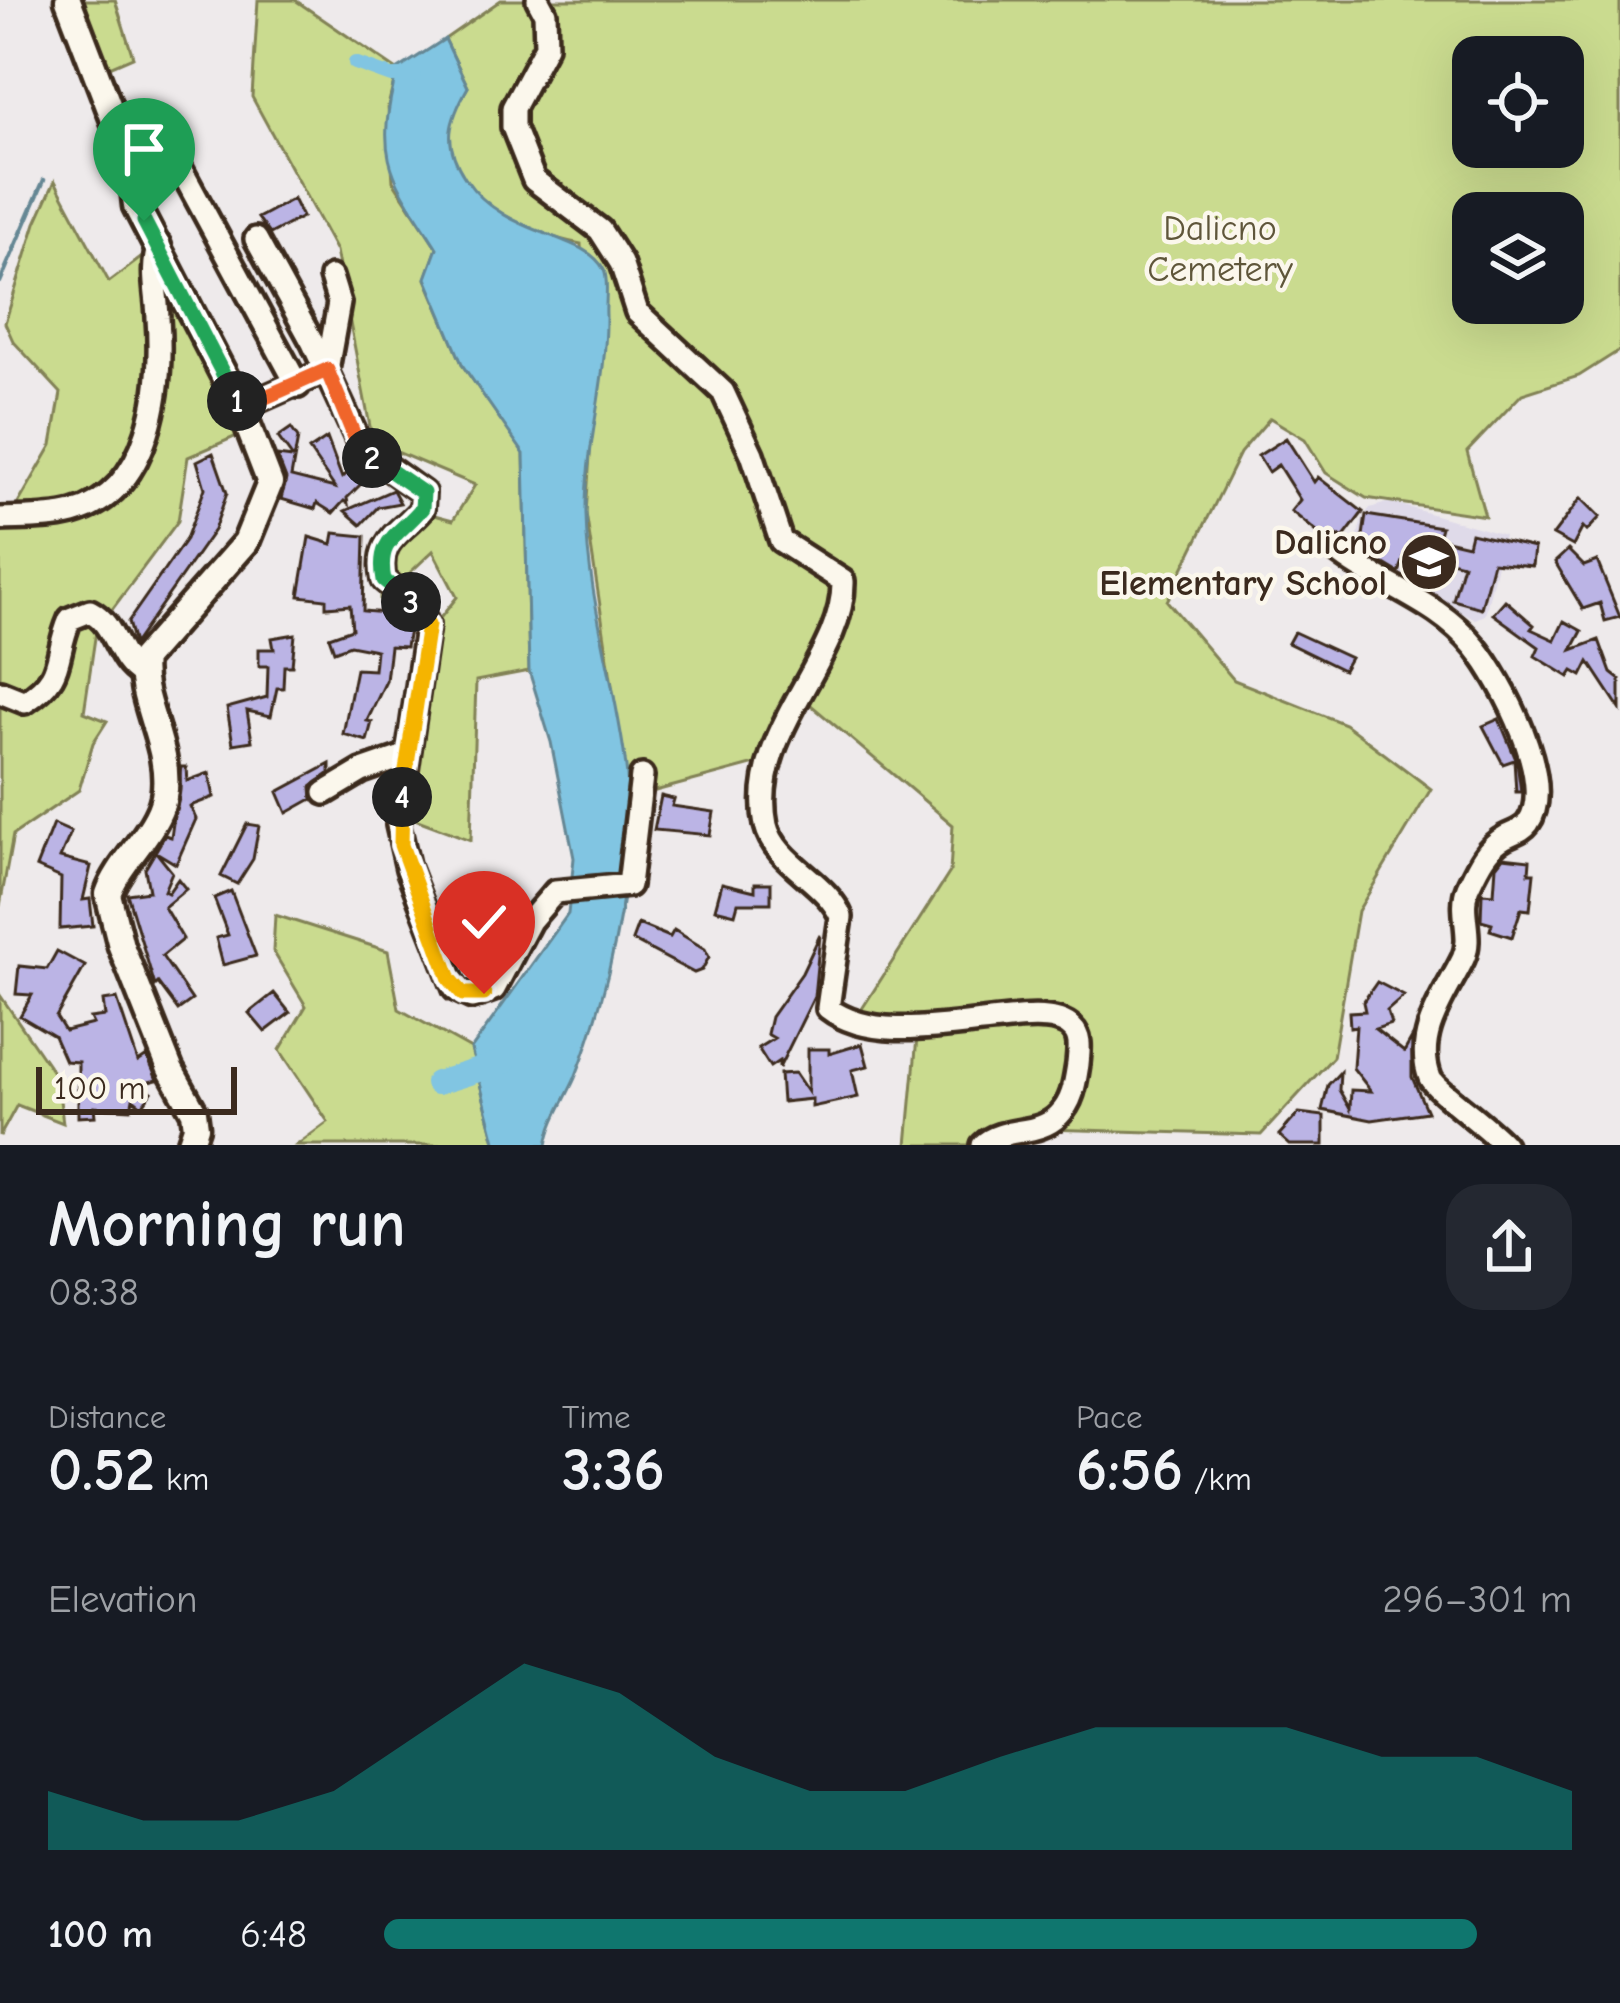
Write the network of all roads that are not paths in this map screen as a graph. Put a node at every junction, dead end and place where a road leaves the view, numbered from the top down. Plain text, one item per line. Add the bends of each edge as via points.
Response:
1 (68, 0) edge
2 (538, 0) edge
3 (130, 147) junction
4 (256, 238) dead end
5 (159, 245) junction
6 (331, 277) dead end
7 (327, 370) junction
8 (298, 386) junction
9 (241, 408) junction
10 (0, 519) edge
11 (1334, 548) dead end
12 (141, 674) junction
13 (0, 692) edge
14 (408, 755) junction
15 (642, 776) dead end
16 (325, 794) dead end
17 (190, 1145) edge
18 (983, 1145) edge
19 (1504, 1145) edge

1 - 3 main road
2 - 18 street via 547,46 513,108 528,170 541,190 599,230 621,263 637,312 723,392 781,541 843,581 834,624 785,718 764,799 770,836 841,917 828,1008 854,1026 918,1031 1046,1018 1076,1033 1076,1081 1059,1116
3 - 5 main road via 136,206
3 - 8 street via 178,164
4 - 7 street
5 - 9 main road
5 - 10 street via 149,429 131,472 103,501 71,514
6 - 7 street via 339,303
7 - 8 street
7 - 14 street via 362,449 423,493 422,508 390,535 381,555 384,580 428,625
8 - 9 street
9 - 12 main road via 270,483 263,511 216,582 149,649
11 - 19 street via 1415,596 1476,648 1533,762 1529,821 1492,845 1467,890 1466,952 1438,996 1427,1061 1434,1085
12 - 13 street via 90,611 70,619 46,688 25,702
12 - 17 main road via 162,737 163,803 114,878 109,910 194,1112
14 - 15 street via 401,845 455,989 472,997 494,989 543,902 573,887 622,888 633,874
14 - 16 street

